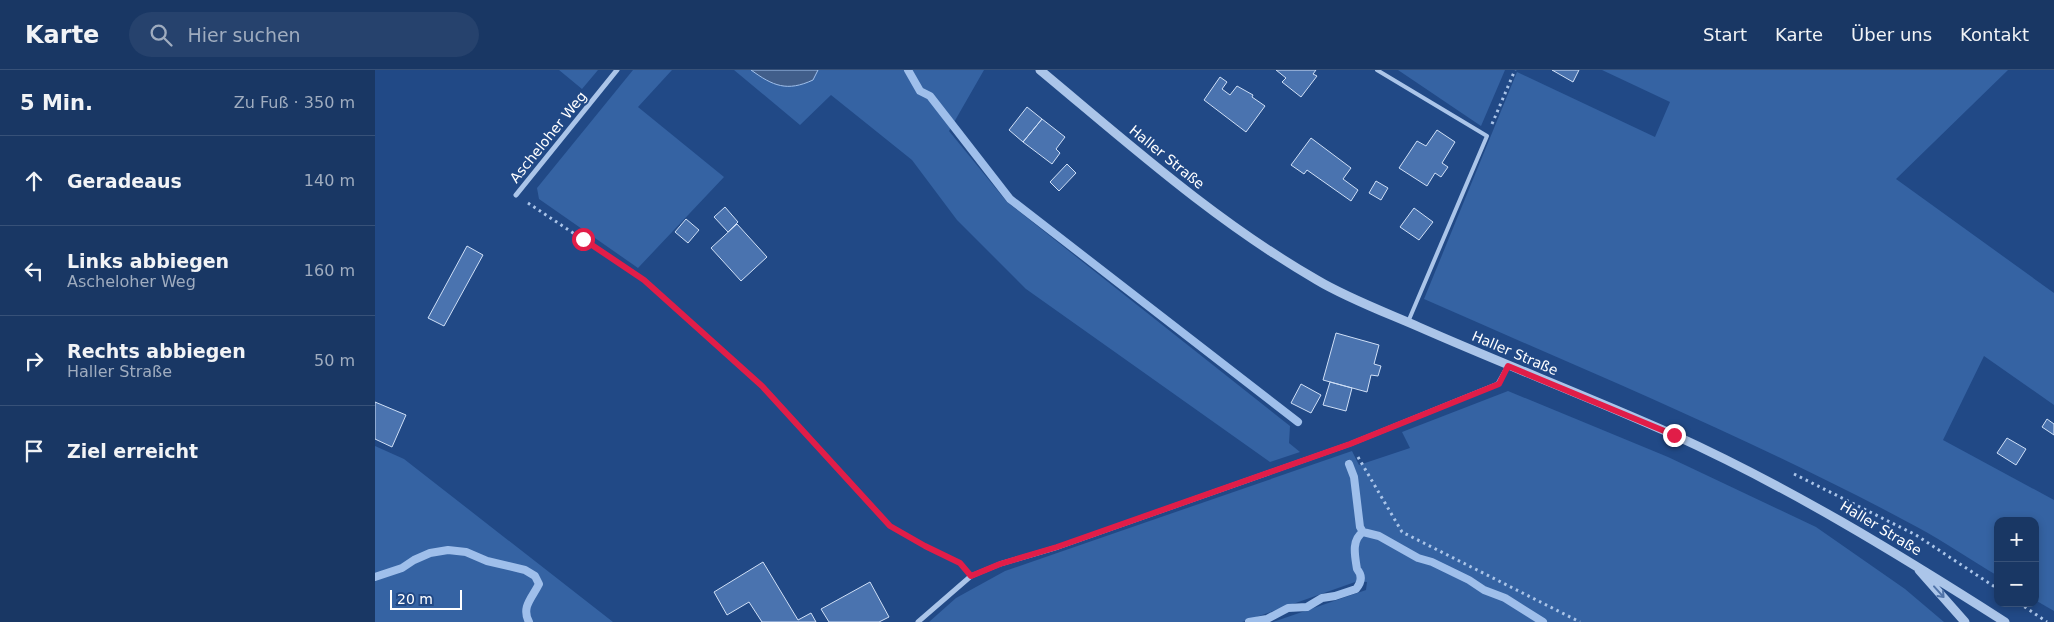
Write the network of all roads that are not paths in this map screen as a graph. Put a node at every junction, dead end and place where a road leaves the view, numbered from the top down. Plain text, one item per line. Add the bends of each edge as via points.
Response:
1 (617, 70) edge
2 (1039, 70) edge
3 (1377, 70) edge
4 (516, 195) road end
5 (1408, 322) junction
6 (1508, 366) junction
7 (890, 526) road end
8 (1912, 563) junction
9 (971, 576) junction
10 (918, 622) edge
11 (1965, 622) edge
12 (2005, 622) edge

1 - 4 street, Ascheloher Weg
2 - 5 street, Haller Straße via 1163,173 1239,230 1318,281
3 - 5 lane via 1487,136
5 - 6 street, Haller Straße
6 - 8 street, Haller Straße via 1674,435 1819,507
6 - 9 street via 1499,384 1350,444
7 - 9 lane via 960,563
8 -> 11 street
8 - 12 street, Haller Straße
9 - 10 street

